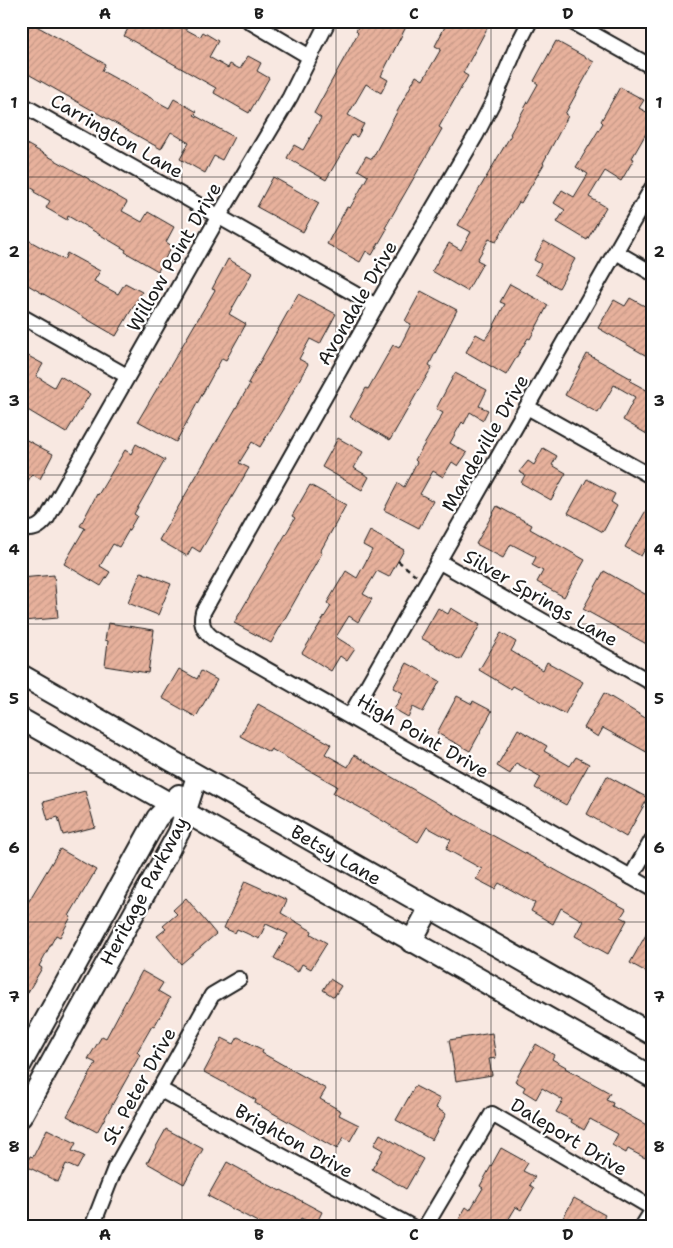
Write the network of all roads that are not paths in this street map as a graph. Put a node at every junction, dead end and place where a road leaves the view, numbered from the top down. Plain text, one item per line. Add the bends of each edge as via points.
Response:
1 (249, 21) edge
2 (328, 21) edge
3 (530, 21) edge
4 (570, 21) edge
5 (310, 57) junction
6 (652, 67) edge
7 (21, 104) edge
8 (652, 188) edge
9 (219, 216) junction
10 (616, 252) junction
11 (652, 272) edge
12 (376, 306) junction
13 (21, 316) edge
14 (128, 376) junction
15 (528, 407) junction
16 (652, 477) edge
17 (21, 527) edge
18 (438, 561) junction
19 (210, 601) joint
20 (21, 675) edge
21 (652, 683) edge
22 (350, 716) junction
23 (21, 719) edge
24 (197, 776) junction
25 (178, 809) junction
26 (652, 840) edge
27 (631, 877) junction
28 (652, 889) edge
29 (429, 909) junction
30 (411, 942) junction
31 (239, 979) dead end
32 (652, 1034) edge
33 (21, 1064) edge
34 (652, 1077) edge
35 (159, 1089) junction
36 (21, 1117) edge
37 (652, 1209) edge
38 (92, 1227) edge
39 (412, 1227) edge
40 (425, 1227) edge
41 (642, 1227) edge

1 - 5 street
2 - 5 street, Willow Point Drive
3 - 12 street, Avondale Drive via 476,135
4 - 6 street
5 - 9 street, Willow Point Drive via 290,97
7 - 9 street, Carrington Lane
8 - 10 street, Mandeville Drive
9 - 12 street, Carrington Lane
9 - 14 street, Willow Point Drive
10 - 11 street
10 - 15 street, Mandeville Drive
12 - 19 street, Avondale Drive
13 - 14 street
14 - 17 street, Willow Point Drive via 42,524 35,529
15 - 16 street
15 - 18 street, Mandeville Drive
18 - 21 street, Silver Springs Lane
18 - 22 street, Mandeville Drive
19 - 22 street, High Point Drive via 201,618 209,636
20 - 24 main road, Betsy Lane
22 - 27 street, High Point Drive
23 - 25 main road, Betsy Lane
24 - 25 main road, Heritage Parkway
24 - 29 main road, Betsy Lane
25 - 30 main road, Betsy Lane
25 - 33 main road, Heritage Parkway via 157,818
25 - 36 main road, Heritage Parkway via 179,832
26 - 27 street
27 - 28 street, High Point Drive
29 - 30 main road
29 - 32 main road, Betsy Lane
30 - 34 main road, Betsy Lane
31 - 35 street, St. Peter Drive via 212,995
35 - 38 street, St. Peter Drive via 115,1168
35 - 39 street, Brighton Drive
37 - 40 street, Daleport Drive via 492,1114
37 - 41 street

